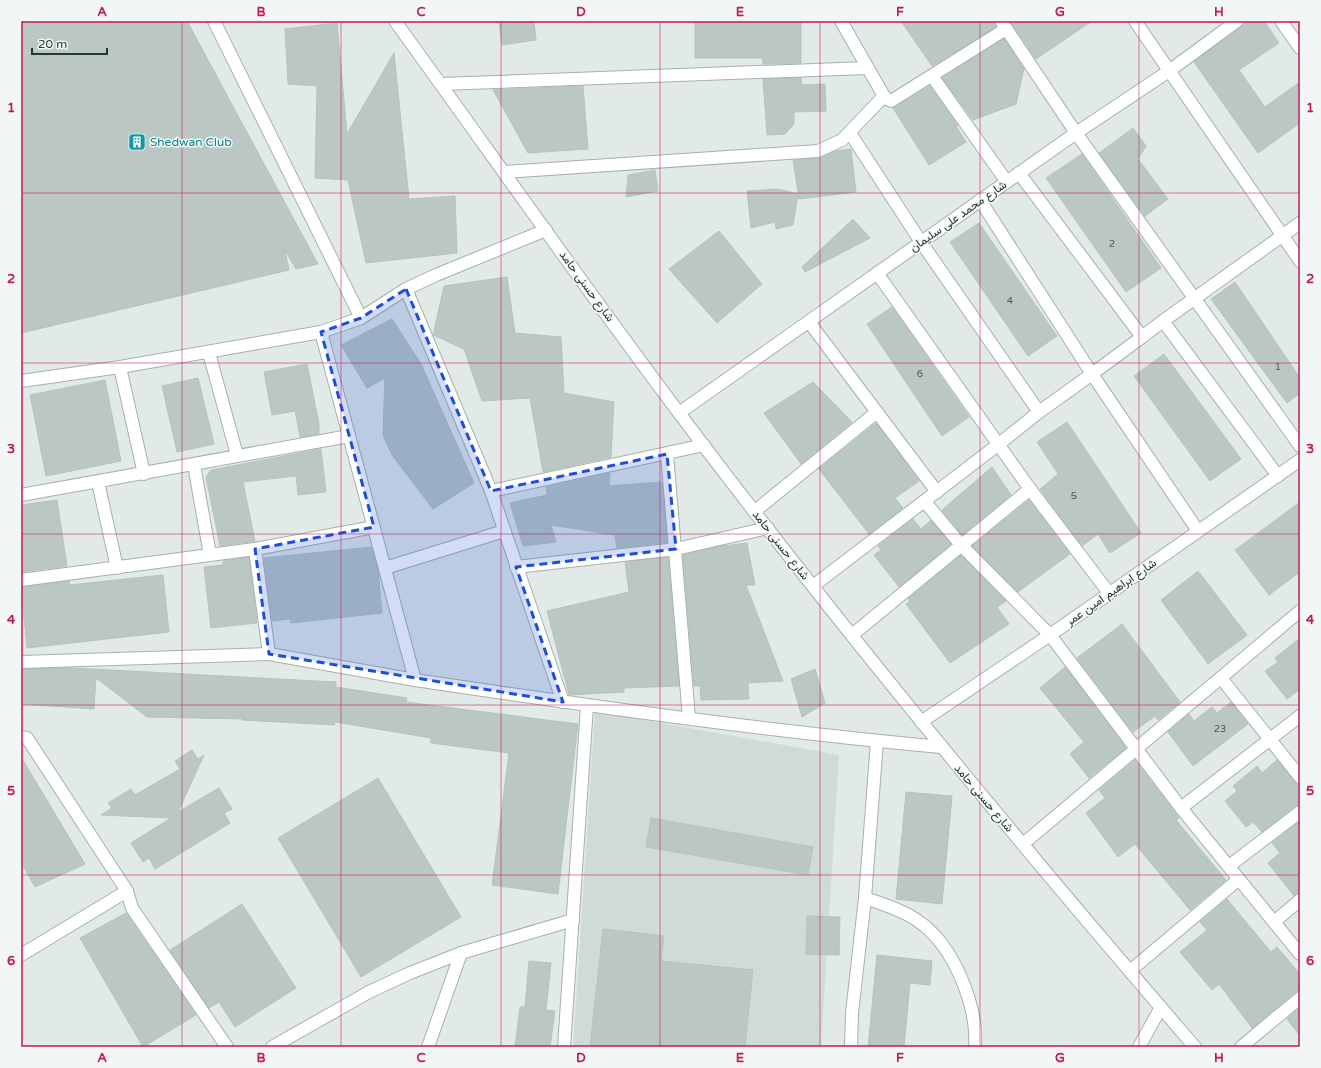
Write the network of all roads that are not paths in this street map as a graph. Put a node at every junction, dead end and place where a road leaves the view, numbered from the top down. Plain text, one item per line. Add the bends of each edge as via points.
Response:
1 (214, 21) edge
2 (395, 21) edge
3 (841, 21) edge
4 (1135, 21) edge
5 (1237, 21) edge
6 (1281, 21) edge
7 (1004, 25) edge
8 (1300, 48) edge
9 (868, 68) junction
10 (1170, 71) junction
11 (932, 76) junction
12 (441, 84) junction
13 (884, 96) junction
14 (850, 133) junction
15 (1076, 134) junction
16 (504, 172) junction
17 (1019, 173) junction
18 (1007, 182) junction
19 (980, 200) junction
20 (1300, 223) edge
21 (546, 230) junction
22 (1282, 236) junction
23 (921, 242) junction
24 (1300, 261) edge
25 (877, 273) junction
26 (406, 289) junction
27 (1193, 298) junction
28 (361, 318) junction
29 (1163, 321) junction
30 (809, 322) junction
31 (321, 332) junction
32 (1142, 337) junction
33 (209, 353) junction
34 (120, 367) junction
35 (1092, 374) junction
36 (21, 381) edge
37 (877, 412) junction
38 (1039, 412) junction
39 (679, 413) junction
40 (349, 436) junction
41 (999, 444) junction
42 (704, 445) junction
43 (1300, 446) edge
44 (667, 454) junction
45 (237, 455) junction
46 (1300, 460) edge
47 (194, 465) junction
48 (144, 474) junction
49 (1278, 476) junction
50 (98, 482) junction
51 (1030, 489) junction
52 (490, 491) junction
53 (937, 492) junction
54 (21, 495) edge
55 (925, 502) junction
56 (755, 511) junction
57 (374, 527) junction
58 (768, 528) junction
59 (504, 531) junction
60 (1198, 531) junction
61 (961, 545) junction
62 (255, 549) junction
63 (676, 549) junction
64 (210, 555) junction
65 (516, 567) junction
66 (118, 568) junction
67 (385, 568) junction
68 (21, 580) edge
69 (813, 586) junction
70 (1109, 593) junction
71 (1300, 611) edge
72 (852, 635) junction
73 (1050, 635) junction
74 (269, 654) junction
75 (21, 662) edge
76 (1221, 678) junction
77 (415, 680) junction
78 (563, 702) junction
79 (587, 706) junction
80 (1300, 716) edge
81 (688, 718) junction
82 (921, 722) junction
83 (21, 737) edge
84 (1270, 739) junction
85 (876, 741) junction
86 (941, 747) junction
87 (1137, 749) junction
88 (1300, 777) edge
89 (1181, 808) junction
90 (1300, 812) edge
91 (1023, 844) junction
92 (1229, 866) junction
93 (1239, 879) junction
94 (126, 891) junction
95 (865, 898) junction
96 (1300, 900) edge
97 (574, 920) junction
98 (1274, 922) junction
99 (461, 953) junction
100 (1300, 954) edge
101 (21, 955) edge
102 (1130, 971) junction
103 (1300, 998) edge
104 (1160, 1007) junction
105 (227, 1047) edge
106 (272, 1047) edge
107 (428, 1047) edge
108 (564, 1047) edge
109 (851, 1047) edge
110 (975, 1047) edge
111 (1139, 1047) edge
112 (1195, 1047) edge
113 (1242, 1047) edge

1 - 28 street
2 - 12 street, شارع حسنى حامد
3 - 9 street
4 - 10 street
5 - 10 street, شارع محمد على سليمان
6 - 8 street
7 - 11 street
7 - 15 street
9 - 12 street
9 - 13 street
10 - 15 street, شارع محمد على سليمان
10 - 22 street
11 - 13 street via 894,100 887,100
11 - 18 street
12 - 16 street, شارع حسنى حامد
13 - 14 street
14 - 16 street via 833,146 818,151
14 - 23 street
15 - 17 street, شارع محمد على سليمان
15 - 27 street
16 - 21 street, شارع حسنى حامد
17 - 18 street, شارع محمد على سليمان
17 - 32 street
18 - 19 street, شارع محمد على سليمان
19 - 23 street, شارع محمد على سليمان
19 - 35 street
20 - 22 street
21 - 26 street
21 - 39 street, شارع حسنى حامد
22 - 24 street
22 - 27 street
23 - 25 street, شارع محمد على سليمان
23 - 38 street
25 - 30 street, شارع محمد على سليمان
25 - 41 street
26 - 28 street
26 - 52 street
27 - 29 street
27 - 43 street
28 - 31 street
29 - 32 street
29 - 49 street
30 - 37 street
30 - 39 street, شارع محمد على سليمان
31 - 33 street
31 - 40 street
32 - 35 street
33 - 34 street
33 - 45 street
34 - 36 street
34 - 48 street
35 - 38 street
35 - 60 street
37 - 53 street
37 - 56 street
38 - 41 street
39 - 42 street, شارع حسنى حامد
40 - 45 street
40 - 57 street
41 - 51 street
41 - 53 street
42 - 44 street
42 - 56 street, شارع حسنى حامد
44 - 52 street
44 - 63 street
45 - 47 street
46 - 49 street, شارع ابراهيم امين عمر
47 - 48 street
47 - 64 street
48 - 50 street
49 - 60 street, شارع ابراهيم امين عمر
50 - 54 street
50 - 66 street
51 - 61 street
51 - 70 street
52 - 59 street
53 - 55 street
55 - 61 street
55 - 69 street
56 - 58 street, شارع حسنى حامد
57 - 62 street
57 - 67 street
58 - 63 street
58 - 69 street, شارع حسنى حامد
59 - 65 street
59 - 67 street
60 - 70 street, شارع ابراهيم امين عمر
61 - 72 street
61 - 73 street
62 - 64 street
62 - 74 street
63 - 65 street
63 - 81 street
64 - 66 street
65 - 78 street
66 - 68 street
67 - 77 street
69 - 72 street, شارع حسنى حامد
70 - 73 street, شارع ابراهيم امين عمر
71 - 76 street
72 - 82 street, شارع حسنى حامد
73 - 82 street, شارع ابراهيم امين عمر
73 - 87 street
74 - 75 street
74 - 77 street
76 - 84 street
76 - 87 street
77 - 78 street
78 - 79 street
79 - 81 street
79 - 97 street
80 - 84 street
81 - 85 street
82 - 86 street, شارع حسنى حامد
83 - 94 street via 27,738
84 - 88 street
84 - 89 street
85 - 86 street
85 - 95 street
86 - 91 street, شارع حسنى حامد
87 - 89 street
87 - 91 street
89 - 92 street
90 - 92 street
91 - 102 street, شارع حسنى حامد
92 - 93 street
93 - 98 street
93 - 102 street
94 - 101 street
94 - 105 street via 132,908
95 - 109 street via 852,1013
95 - 110 street via 918,921 940,942 962,978 972,1007
96 - 98 street
97 - 99 street
97 - 108 street
98 - 100 street
99 - 106 street via 369,992
99 - 107 street
102 - 104 street, شارع حسنى حامد
103 - 113 street
104 - 111 street
104 - 112 street, شارع حسنى حامد

